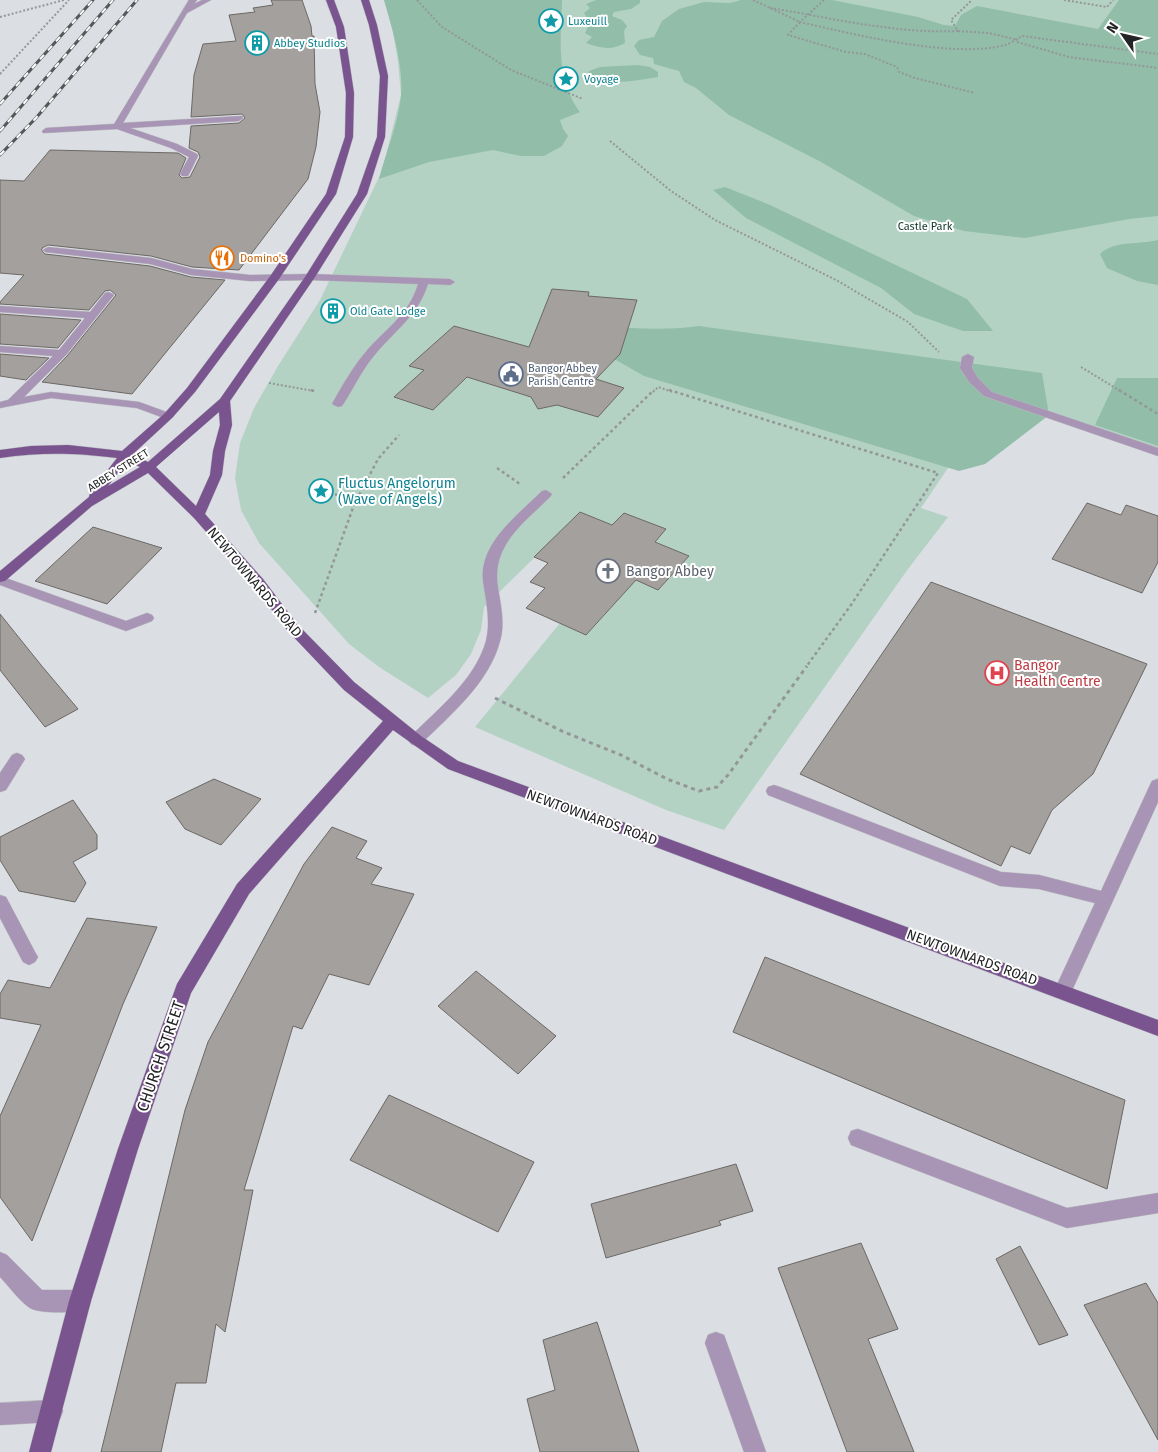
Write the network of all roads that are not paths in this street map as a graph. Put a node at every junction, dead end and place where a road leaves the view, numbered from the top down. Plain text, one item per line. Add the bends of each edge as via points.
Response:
1 (194, 0) edge
2 (207, 0) edge
3 (330, 0) edge
4 (365, 0) edge
5 (184, 12) junction
6 (239, 118) dead end
7 (117, 126) junction
8 (46, 131) dead end
9 (185, 174) dead end
10 (48, 250) dead end
11 (275, 277) junction
12 (310, 277) junction
13 (424, 282) junction
14 (450, 282) dead end
15 (109, 295) dead end
16 (0, 309) edge
17 (93, 315) junction
18 (0, 349) edge
19 (62, 353) junction
20 (968, 357) dead end
21 (340, 400) road end
22 (224, 401) junction
23 (12, 402) junction
24 (0, 405) edge
25 (168, 416) junction
26 (1158, 452) edge
27 (0, 454) edge
28 (125, 454) junction
29 (150, 467) junction
30 (546, 494) road end
31 (88, 504) junction
32 (198, 515) junction
33 (0, 579) edge
34 (147, 618) dead end
35 (393, 720) junction
36 (416, 740) junction
37 (17, 760) dead end
38 (1158, 785) edge
39 (0, 786) edge
40 (774, 791) dead end
41 (1106, 898) junction
42 (0, 902) edge
43 (30, 957) dead end
44 (1063, 991) junction
45 (1158, 1028) edge
46 (858, 1138) dead end
47 (1158, 1204) edge
48 (0, 1262) edge
49 (80, 1301) junction
50 (716, 1343) dead end
51 (52, 1411) junction
52 (0, 1414) edge
53 (40, 1452) edge
54 (754, 1452) edge

1 - 5 street
2 - 5 street
3 - 11 main road, ABBEY STREET via 340,27 350,88 349,137 332,194
4 - 12 main road, ABBEY STREET via 384,76 381,137 362,194
5 - 7 street
6 - 7 street
7 - 8 street
7 - 9 street via 194,156
10 - 11 street via 151,261 191,272
11 - 12 street
11 - 25 main road, ABBEY STREET
12 - 13 street
12 - 22 main road, ABBEY STREET
13 - 14 street
13 - 21 street via 420,299 402,324 353,374
15 - 17 street
16 - 17 street
17 - 19 street
18 - 19 street
19 - 23 street
20 - 26 street via 966,368 988,394
22 - 29 main road, ABBEY STREET
22 - 32 main road via 226,425 216,475
23 - 24 street
23 - 25 street via 51,395 139,404
25 - 28 main road, ABBEY STREET
27 - 28 main road via 68,449
28 - 29 main road, NEWTOWNARDS ROAD
28 - 31 main road, ABBEY STREET
29 - 31 main road, ABBEY STREET
29 - 32 main road, NEWTOWNARDS ROAD
30 - 36 street via 500,542 494,554 489,571 496,618 493,642 482,668
31 - 33 main road
32 - 35 main road, NEWTOWNARDS ROAD via 258,582 292,627 349,686
33 - 34 street via 126,626
35 - 36 main road, NEWTOWNARDS ROAD
35 - 49 main road, CHURCH STREET via 243,889 183,990
36 - 44 main road, NEWTOWNARDS ROAD via 460,768
37 - 39 street
38 - 41 street
40 - 41 street via 1000,879 1039,882
41 - 44 street
42 - 43 street
44 - 45 main road, NEWTOWNARDS ROAD
46 - 47 street via 1067,1218
48 - 49 street via 37,1300
49 - 51 main road, CHURCH STREET
50 - 54 street
51 - 52 street
51 - 53 main road, CHURCH STREET

